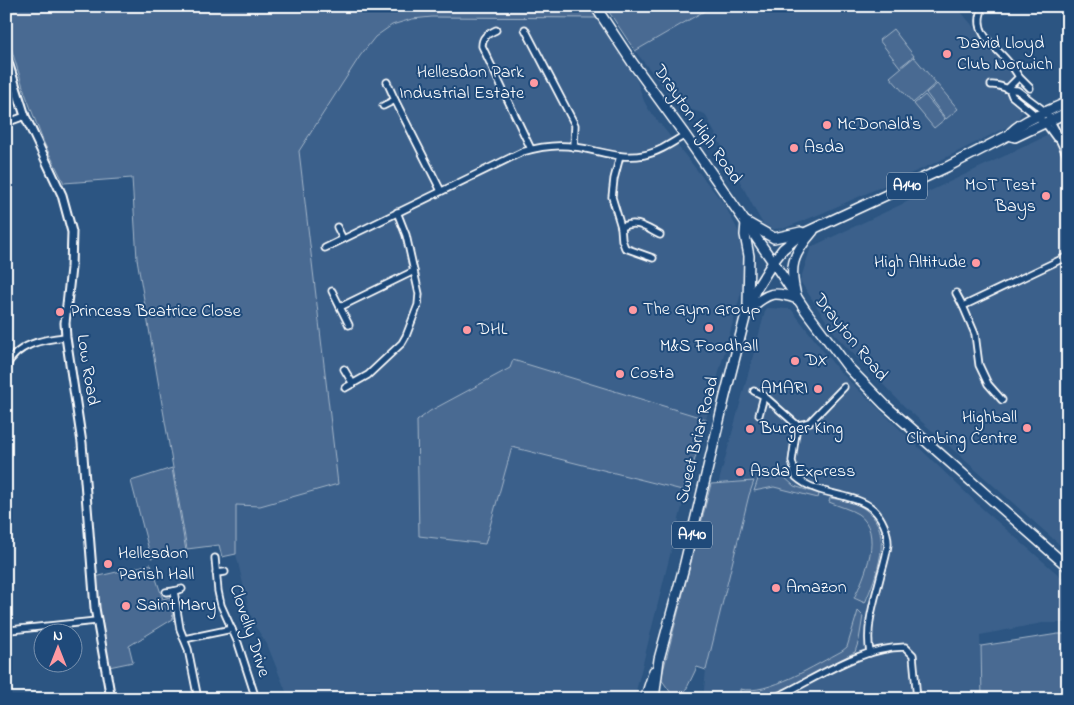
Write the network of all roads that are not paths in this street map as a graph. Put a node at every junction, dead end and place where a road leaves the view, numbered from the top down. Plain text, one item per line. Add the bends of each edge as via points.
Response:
1 (595, 6) edge
2 (981, 13) dead end
3 (525, 29) dead end
4 (496, 30) dead end
5 (6, 56) edge
6 (1019, 77) junction
7 (387, 82) dead end
8 (14, 85) junction
9 (991, 85) dead end
10 (6, 88) edge
11 (1030, 88) dead end
12 (1009, 90) junction
13 (395, 100) junction
14 (1068, 104) edge
15 (383, 106) dead end
16 (1046, 112) junction
17 (1068, 112) edge
18 (25, 116) junction
19 (1037, 117) junction
20 (1048, 122) junction
21 (6, 123) edge
22 (685, 135) junction
23 (1009, 135) junction
24 (574, 146) junction
25 (531, 149) junction
26 (620, 156) junction
27 (1068, 158) edge
28 (441, 190) junction
29 (397, 212) junction
30 (746, 222) junction
31 (337, 227) dead end
32 (622, 227) junction
33 (815, 228) junction
34 (660, 234) dead end
35 (343, 239) junction
36 (326, 248) dead end
37 (1068, 256) edge
38 (653, 258) dead end
39 (773, 262) junction
40 (414, 271) junction
41 (332, 291) dead end
42 (956, 293) dead end
43 (797, 299) junction
44 (340, 306) junction
45 (963, 306) junction
46 (748, 310) junction
47 (349, 325) dead end
48 (66, 337) junction
49 (6, 368) edge
50 (344, 369) dead end
51 (353, 384) junction
52 (844, 387) dead end
53 (345, 388) dead end
54 (754, 391) dead end
55 (764, 396) junction
56 (1002, 400) dead end
57 (759, 415) dead end
58 (796, 425) junction
59 (215, 558) dead end
60 (1068, 566) edge
61 (216, 572) junction
62 (225, 572) dead end
63 (182, 589) dead end
64 (174, 591) junction
65 (166, 592) dead end
66 (96, 621) junction
67 (6, 629) edge
68 (232, 630) junction
69 (184, 639) junction
70 (870, 653) junction
71 (659, 659) junction
72 (188, 698) edge
73 (197, 698) edge
74 (111, 699) edge
75 (256, 699) edge
76 (644, 699) edge
77 (654, 699) edge
78 (774, 699) edge
79 (917, 699) edge

1 - 22 main road, Drayton High Road
2 - 6 street via 980,30
3 - 24 street via 575,125
4 - 25 street via 486,35 482,46
5 - 8 street, Low Road
6 - 11 street
6 - 12 street
7 - 13 street
8 - 10 street
8 - 18 street, Low Road
9 - 12 street
12 - 16 street via 1017,90
12 - 19 street
13 - 15 street
13 - 28 street
14 - 16 main road, A140
16 - 19 main road, A140
16 - 20 street
17 - 20 main road, A140
18 - 21 street
18 - 48 street, Low Road via 62,195 72,232
19 - 20 street
19 - 23 main road, A140 via 1012,129
20 - 23 main road, A140 via 1016,137
20 - 27 street via 1059,136
22 - 26 street via 651,154
22 - 30 main road, Drayton High Road
23 - 33 main road, A140
24 - 25 street
24 - 26 street
25 - 28 street
26 - 32 street via 612,197
28 - 29 street
29 - 35 street
29 - 40 street
30 - 33 main road via 774,238
30 - 39 main road, Drayton High Road
30 - 46 main road, A140
31 - 35 street
32 - 34 street via 629,223 638,224
32 - 38 street via 625,248
33 - 39 main road, A140 via 791,241
33 - 43 main road, A140 via 801,244 793,262 792,282
35 - 36 street
37 - 45 street
39 - 43 main road, Drayton Road
39 - 46 main road, Sweet Briar Road / A140 via 755,291
40 - 44 street
40 - 51 street via 418,305 406,336 368,375
41 - 44 street
42 - 45 street
43 - 46 main road via 774,293
43 - 60 main road, Drayton Road via 848,367 885,405
44 - 47 street
45 - 56 street via 975,334 979,365 988,384
46 - 71 main road, Sweet Briar Road / A140
48 - 49 street via 49,338 21,349
48 - 66 street, Low Road via 82,443
50 - 51 street
51 - 53 street
52 - 58 street via 810,422
54 - 55 street
55 - 57 street
55 - 58 street
58 - 70 street via 792,461 796,477 810,487 862,502 882,520 886,531 887,552 872,608
59 - 61 street, Clovelly Drive
61 - 62 street, Clovelly Drive
61 - 68 street, Clovelly Drive via 221,605
63 - 64 street
64 - 65 street
64 - 69 street
66 - 67 street
66 - 74 street, Low Road
68 - 69 street
68 - 75 street, Clovelly Drive
69 - 73 street
70 - 78 street
70 - 79 street via 905,648 913,655
71 - 76 main road, Sweet Briar Road / A140
71 - 77 main road, Sweet Briar Road / A140
72 - 73 street

